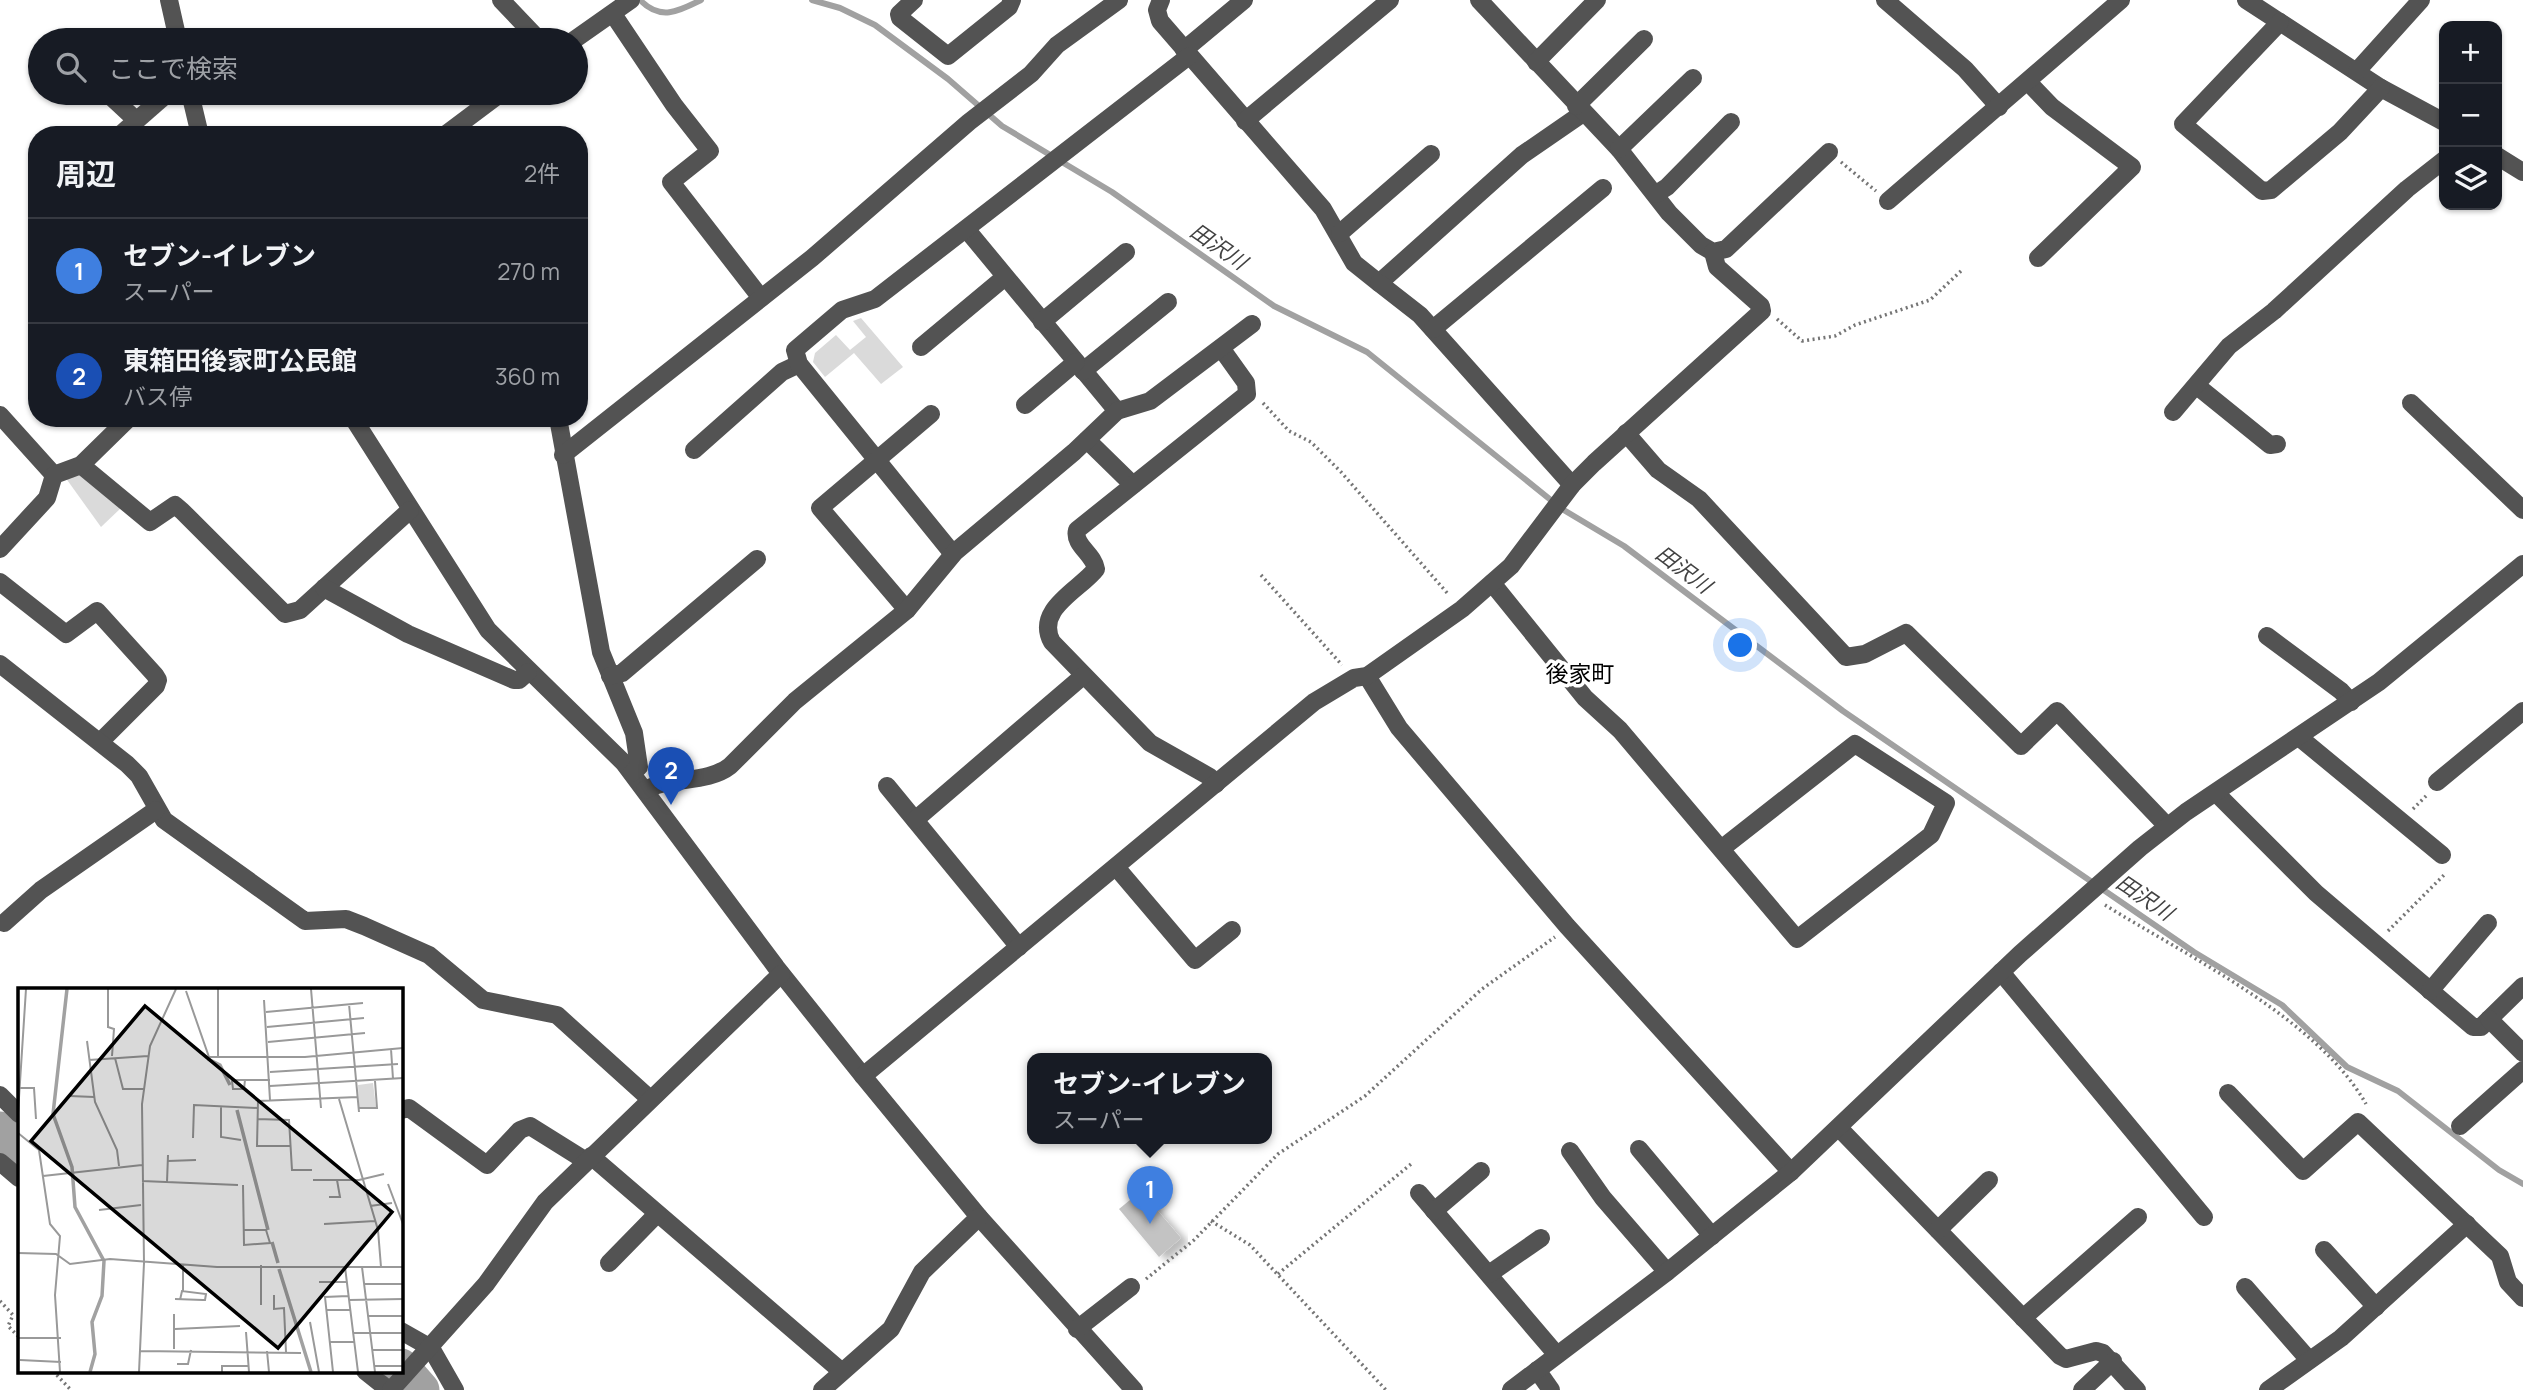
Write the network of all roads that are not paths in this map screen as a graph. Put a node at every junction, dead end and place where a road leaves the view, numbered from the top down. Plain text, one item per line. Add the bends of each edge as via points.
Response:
1 (169, 0) edge
2 (501, 0) edge
3 (631, 0) edge
4 (914, 0) edge
5 (1012, 0) edge
6 (1119, 0) edge
7 (1244, 0) edge
8 (1390, 0) edge
9 (1479, 0) edge
10 (1597, 0) edge
11 (1885, 0) edge
12 (2121, 0) edge
13 (2246, 0) edge
14 (2421, 0) edge
15 (1154, 3) edge
16 (1905, 6) edge
17 (613, 14) junction
18 (2280, 22) junction
19 (175, 28) edge
20 (528, 28) edge
21 (588, 31) edge
22 (1644, 39) dead end
23 (1186, 53) junction
24 (1536, 62) junction
25 (2357, 71) junction
26 (1693, 78) dead end
27 (2028, 82) junction
28 (2381, 88) junction
29 (120, 105) edge
30 (154, 105) edge
31 (193, 105) edge
32 (487, 105) edge
33 (1999, 107) junction
34 (1580, 110) junction
35 (2439, 119) edge
36 (136, 120) junction
37 (1245, 121) junction
38 (1731, 122) dead end
39 (130, 126) edge
40 (198, 126) edge
41 (463, 126) edge
42 (1619, 149) junction
43 (1829, 152) road end
44 (1431, 154) dead end
45 (2502, 159) edge
46 (2439, 164) edge
47 (2523, 172) edge
48 (1603, 188) dead end
49 (1656, 194) junction
50 (1888, 201) road end
51 (967, 230) junction
52 (1340, 233) junction
53 (1126, 251) dead end
54 (1713, 252) junction
55 (2038, 258) dead end
56 (1005, 277) junction
57 (1379, 283) junction
58 (761, 298) junction
59 (1168, 302) dead end
60 (1042, 322) junction
61 (1252, 324) dead end
62 (1433, 329) junction
63 (921, 347) dead end
64 (1222, 348) junction
65 (799, 364) junction
66 (1080, 367) junction
67 (2197, 386) junction
68 (2411, 403) dead end
69 (1025, 405) dead end
70 (1117, 411) junction
71 (2173, 412) dead end
72 (931, 414) dead end
73 (0, 415) edge
74 (120, 427) edge
75 (359, 427) edge
76 (559, 427) edge
77 (1626, 433) junction
78 (1087, 440) junction
79 (2277, 444) dead end
80 (694, 450) dead end
81 (563, 454) junction
82 (877, 458) junction
83 (81, 465) junction
84 (54, 475) junction
85 (1133, 485) junction
86 (1562, 499) junction
87 (410, 510) junction
88 (2523, 510) edge
89 (0, 549) edge
90 (953, 554) junction
91 (758, 559) dead end
92 (2521, 568) edge
93 (0, 582) edge
94 (1492, 583) junction
95 (324, 588) junction
96 (907, 610) junction
97 (2267, 636) dead end
98 (0, 664) edge
99 (528, 672) junction
100 (610, 676) junction
101 (1083, 676) junction
102 (1361, 677) junction
103 (2351, 702) junction
104 (2523, 710) edge
105 (2300, 737) junction
106 (100, 742) junction
107 (632, 773) junction
108 (2437, 782) road end
109 (1216, 784) junction
110 (887, 786) dead end
111 (645, 790) junction
112 (2216, 793) junction
113 (156, 810) junction
114 (915, 820) junction
115 (2167, 826) junction
116 (1721, 849) junction
117 (2442, 855) road end
118 (1116, 867) junction
119 (4, 923) dead end
120 (2488, 923) dead end
121 (1232, 930) dead end
122 (1019, 947) junction
123 (2001, 972) junction
124 (781, 974) junction
125 (2523, 986) edge
126 (2430, 991) junction
127 (2489, 1019) junction
128 (2523, 1053) edge
129 (2523, 1070) edge
130 (863, 1076) junction
131 (2228, 1093) dead end
132 (0, 1096) edge
133 (650, 1099) junction
134 (402, 1110) edge
135 (18, 1114) edge
136 (2460, 1126) dead end
137 (1839, 1128) junction
138 (1639, 1149) dead end
139 (1570, 1151) dead end
140 (588, 1159) junction
141 (0, 1162) edge
142 (1481, 1171) dead end
143 (1791, 1172) junction
144 (18, 1177) edge
145 (1989, 1180) dead end
146 (1419, 1193) dead end
147 (1434, 1211) junction
148 (657, 1214) junction
149 (979, 1217) junction
150 (2138, 1217) dead end
151 (2204, 1217) dead end
152 (2467, 1224) junction
153 (1938, 1230) junction
154 (1712, 1236) junction
155 (1541, 1238) dead end
156 (2324, 1250) dead end
157 (609, 1263) dead end
158 (1667, 1272) junction
159 (1489, 1274) junction
160 (1130, 1287) road end
161 (2245, 1287) dead end
162 (2523, 1298) edge
163 (2376, 1307) junction
164 (2022, 1318) junction
165 (1077, 1329) junction
166 (402, 1332) edge
167 (428, 1352) junction
168 (1557, 1355) junction
169 (2309, 1360) junction
170 (2113, 1362) junction
171 (1537, 1370) junction
172 (841, 1371) junction
173 (366, 1372) edge
174 (2286, 1376) junction
175 (391, 1389) edge
176 (456, 1390) edge
177 (822, 1390) edge
178 (1134, 1390) edge
179 (1510, 1390) edge
180 (1551, 1390) edge
181 (2082, 1390) edge
182 (2137, 1390) edge
183 (2268, 1390) edge
184 (2299, 1390) edge

1 - 19 street
2 - 20 street
3 - 17 street
4 - 5 street via 900,18 948,56
6 - 58 street via 1057,45 1031,74
7 - 23 street
8 - 37 street
9 - 24 street
10 - 24 street
11 - 16 street
12 - 27 street
13 - 18 street
14 - 25 street
15 - 23 street via 1160,21
16 - 33 street
17 - 21 street
17 - 58 street via 710,151 671,182
18 - 25 street
18 - 28 street via 2183,124 2262,191 2271,190 2333,138
22 - 34 street
23 - 37 street
23 - 51 street
24 - 34 street
25 - 28 street
26 - 42 street
27 - 33 street
27 - 55 street via 2052,107 2132,167
28 - 35 street
29 - 36 street
30 - 36 street
31 - 40 street
32 - 41 street
33 - 50 street
34 - 42 street
34 - 57 street via 1521,155
36 - 39 street
37 - 52 street
38 - 49 street
42 - 49 street
43 - 54 street via 1726,249
44 - 52 street
45 - 47 street
46 - 67 street via 2229,346
48 - 62 street
49 - 54 street via 1701,246
51 - 56 street
51 - 65 street via 875,299 842,310 800,344 795,357
52 - 57 street via 1354,263
53 - 60 street
54 - 77 street via 1717,267 1762,308
56 - 60 street
56 - 63 street
57 - 62 street
58 - 81 street
59 - 66 street
60 - 66 street
61 - 64 street
62 - 86 street
64 - 70 street via 1150,401
64 - 85 street via 1246,383 1247,392
65 - 80 street via 782,372
65 - 82 street
66 - 69 street
66 - 70 street
67 - 71 street
67 - 79 street via 2270,445
68 - 88 street
70 - 78 street
72 - 82 street
73 - 84 street
74 - 83 street
75 - 87 street
76 - 81 street
77 - 86 street
77 - 115 street via 1658,470 1699,499 1846,657 1865,654 1906,633 2021,746 2057,711
78 - 85 street
78 - 90 street
81 - 100 street via 601,652
82 - 90 street
82 - 96 street via 820,508
83 - 84 street
83 - 95 street via 150,522 175,505 285,614 300,610
84 - 89 street via 47,498
85 - 101 street via 1077,530 1077,540 1096,569 1061,598 1048,629 1052,642
86 - 94 street via 1511,566
87 - 95 street
87 - 99 street via 481,621
90 - 96 street
91 - 100 street via 622,673
92 - 103 street
93 - 106 street via 66,634 97,611 155,675 156,686
94 - 102 street via 1462,610
94 - 116 street via 1585,698 1620,730
95 - 99 street via 458,657 514,680
96 - 111 street via 795,701 724,771
97 - 103 street
98 - 106 street
99 - 107 street
100 - 107 street via 634,733 639,767
101 - 109 street via 1150,743
101 - 114 street
102 - 109 street via 1314,702
102 - 143 street via 1567,926
103 - 105 street
104 - 108 street
105 - 112 street
105 - 117 street
106 - 113 street via 139,776
107 - 111 street
109 - 118 street
110 - 114 street
111 - 124 street
112 - 115 street
112 - 126 street via 2316,893
113 - 119 street via 41,890
113 - 133 street via 182,834 305,921 346,919 429,955 483,1000 557,1014
114 - 122 street
115 - 123 street
116 - 116 street via 1797,939 1931,835 1946,803 1855,744
118 - 121 street via 1195,960
118 - 122 street
120 - 126 street
122 - 130 street
123 - 137 street
123 - 151 street
124 - 130 street
124 - 133 street
125 - 127 street
126 - 127 street via 2473,1027 2481,1027
127 - 128 street
129 - 136 street
130 - 149 street
131 - 152 street via 2303,1171 2358,1122
132 - 135 street
133 - 140 street
134 - 140 street via 409,1108 487,1165 520,1130 530,1126
137 - 143 street
137 - 153 street
138 - 154 street
139 - 158 street via 1603,1198
140 - 148 street
140 - 167 street via 545,1202 486,1284
141 - 144 street
142 - 147 street
143 - 154 street
145 - 153 street
146 - 147 street
147 - 159 street
148 - 157 street
148 - 172 street
149 - 165 street
149 - 172 street via 922,1272 891,1329
150 - 164 street
152 - 162 street via 2500,1256 2508,1282
152 - 163 street
153 - 164 street
154 - 158 street
155 - 159 street
156 - 163 street
158 - 168 street
159 - 168 street
160 - 165 street
161 - 169 street
163 - 169 street
164 - 170 street via 2066,1359 2096,1351
165 - 178 street
166 - 167 street
167 - 175 street
167 - 176 street
168 - 171 street
169 - 174 street
170 - 181 street
170 - 182 street
171 - 179 street
171 - 180 street
172 - 177 street
173 - 175 street
174 - 183 street
174 - 184 street

